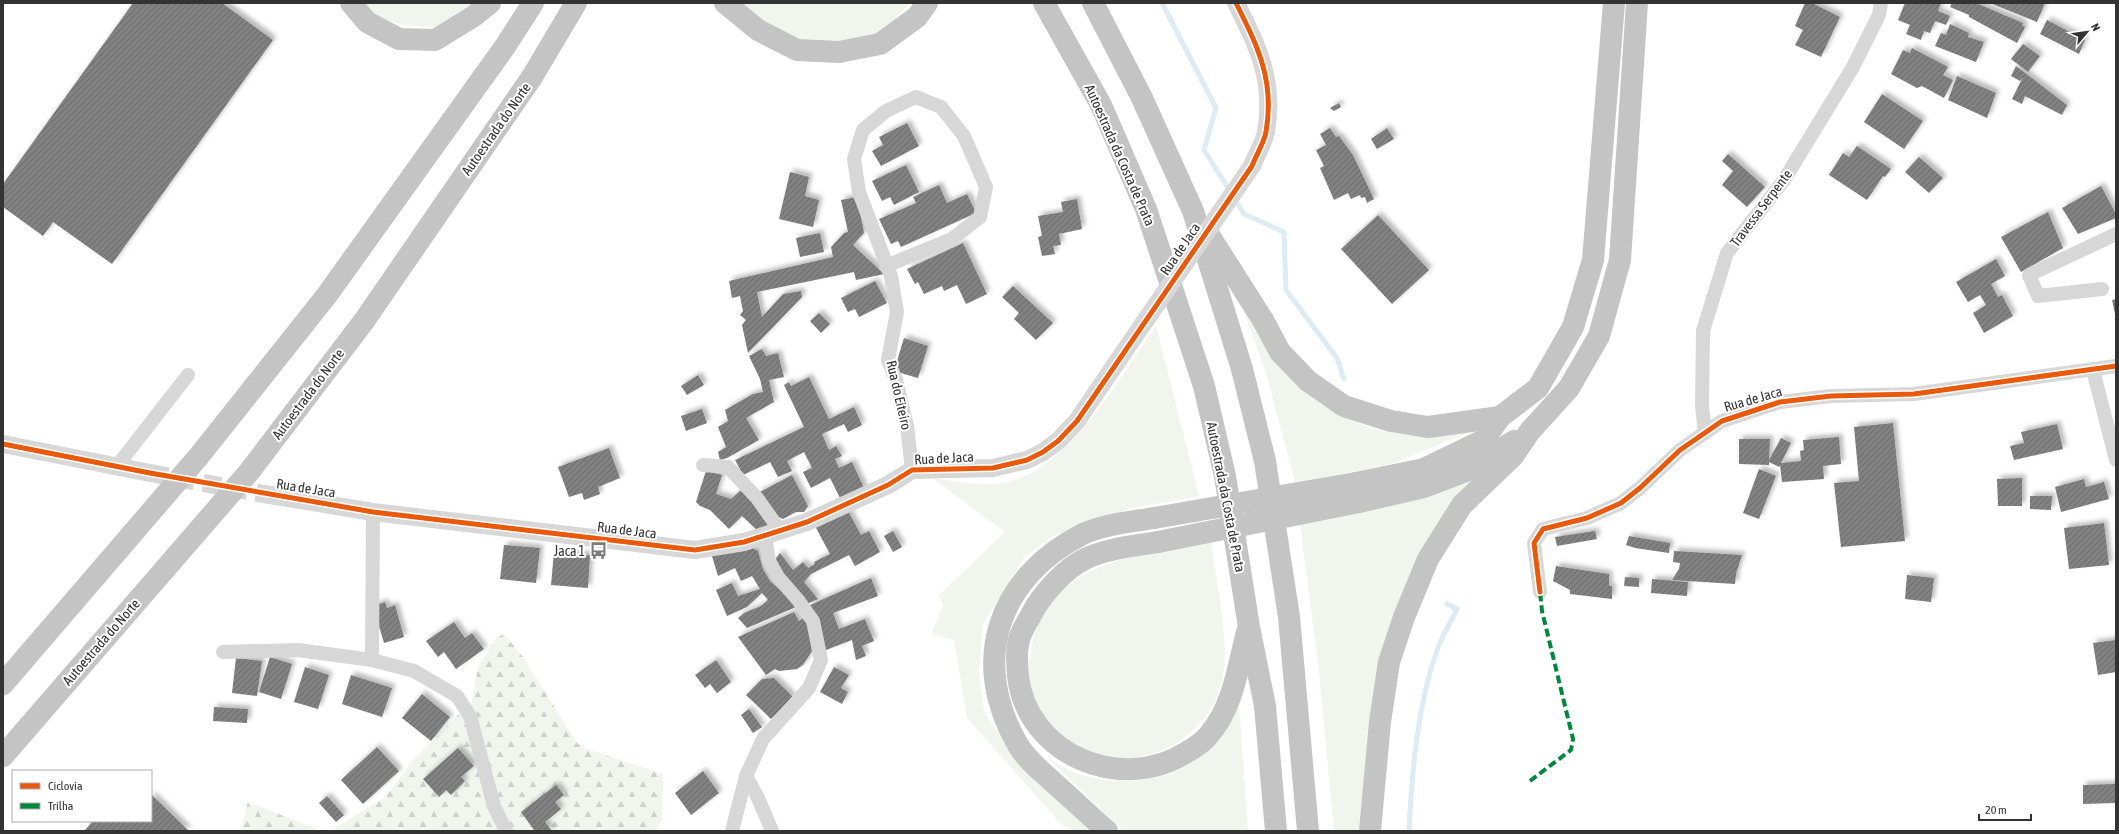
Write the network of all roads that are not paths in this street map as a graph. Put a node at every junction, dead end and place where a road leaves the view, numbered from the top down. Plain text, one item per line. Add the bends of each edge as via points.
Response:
1 (351, 3) edge
2 (490, 3) edge
3 (533, 3) edge
4 (576, 3) edge
5 (725, 3) edge
6 (927, 3) edge
7 (1044, 3) edge
8 (1093, 3) edge
9 (1236, 3) edge
10 (1614, 3) edge
11 (1637, 3) edge
12 (1881, 3) edge
13 (1193, 211) junction
14 (2116, 234) edge
15 (886, 266) junction
16 (2102, 289) dead end
17 (2116, 366) edge
18 (2093, 370) junction
19 (188, 375) dead end
20 (1500, 417) junction
21 (1530, 432) junction
22 (1705, 433) junction
23 (3, 444) edge
24 (2116, 460) edge
25 (703, 465) dead end
26 (117, 466) junction
27 (912, 470) junction
28 (150, 473) tunnel mouth
29 (1357, 493) junction
30 (264, 494) tunnel mouth
31 (373, 512) junction
32 (773, 534) junction
33 (1540, 592) dead end
34 (1249, 627) junction
35 (223, 652) dead end
36 (372, 660) junction
37 (3, 684) edge
38 (3, 756) edge
39 (746, 776) junction
40 (506, 831) edge
41 (732, 831) edge
42 (772, 831) edge
43 (1107, 831) edge
44 (1276, 831) edge
45 (1308, 831) edge
46 (1370, 831) edge

1 - 2 highway via 367,22 399,39 435,40
3 - 37 highway via 504,48 328,295 199,456
4 - 38 highway, Autoestrada do Norte via 532,77 364,321 249,472
5 - 6 highway via 758,30 797,50 839,52 880,44 917,16
7 - 34 highway, Autoestrada da Costa de Prata via 1101,105 1146,209 1204,386 1225,476
8 - 13 highway via 1142,98
9 - 27 street, Rua de Jaca, bridge via 1265,66 1268,89 1266,133 1252,166 1077,421 1058,441 1028,460 993,468
10 - 20 highway via 1593,260 1573,327 1538,388
11 - 21 highway via 1620,260 1598,336 1568,388
12 - 22 street, Travessa Serpente via 1879,15 1853,67 1788,173 1727,253 1703,331 1702,406
13 - 20 highway via 1259,314 1280,352 1308,381 1338,402 1391,421 1428,427
13 - 45 highway via 1242,369 1265,461 1289,617
14 - 16 street via 2029,275 2038,296
15 - 15 street, Rua do Eiteiro via 859,192 854,159 863,130 886,111 916,97 941,108 964,136 986,187 980,217 952,238
15 - 27 street, Rua do Eiteiro via 891,276 897,312 888,360 908,426
17 - 18 street, Rua de Jaca
18 - 22 street, Rua de Jaca via 1914,394 1831,396 1780,402 1722,420
18 - 24 street
19 - 26 street
20 - 29 highway via 1484,440 1424,469
21 - 29 highway via 1466,471 1424,487
21 - 46 highway via 1513,456 1462,505 1428,559 1419,580 1389,662 1380,722
22 - 33 street, Rua de Jaca via 1680,450 1620,503 1587,518 1543,529 1534,543
23 - 26 street
25 - 32 street via 728,467 757,498
26 - 28 street
27 - 32 street, Rua de Jaca via 888,485 807,522
29 - 34 highway, bridge via 1087,558 1069,570 1038,601 1019,640 1017,665 1020,688 1031,716 1046,736 1068,753 1094,765 1127,770 1152,768 1172,762 1208,736 1226,708
29 - 43 highway, bridge via 1116,524 1084,534 1053,552 1023,580 1004,608 997,632 994,659 995,690 1004,720 1019,746 1041,770
30 - 31 street, Rua de Jaca
31 - 32 street, Rua de Jaca via 695,550
31 - 36 street
32 - 39 street via 769,561 778,577 813,621 821,660 809,688 763,739
34 - 44 highway, Autoestrada da Costa de Prata via 1265,706
35 - 36 street via 298,650
36 - 40 street via 414,671 456,696 470,716 494,806
39 - 41 street
39 - 42 street

